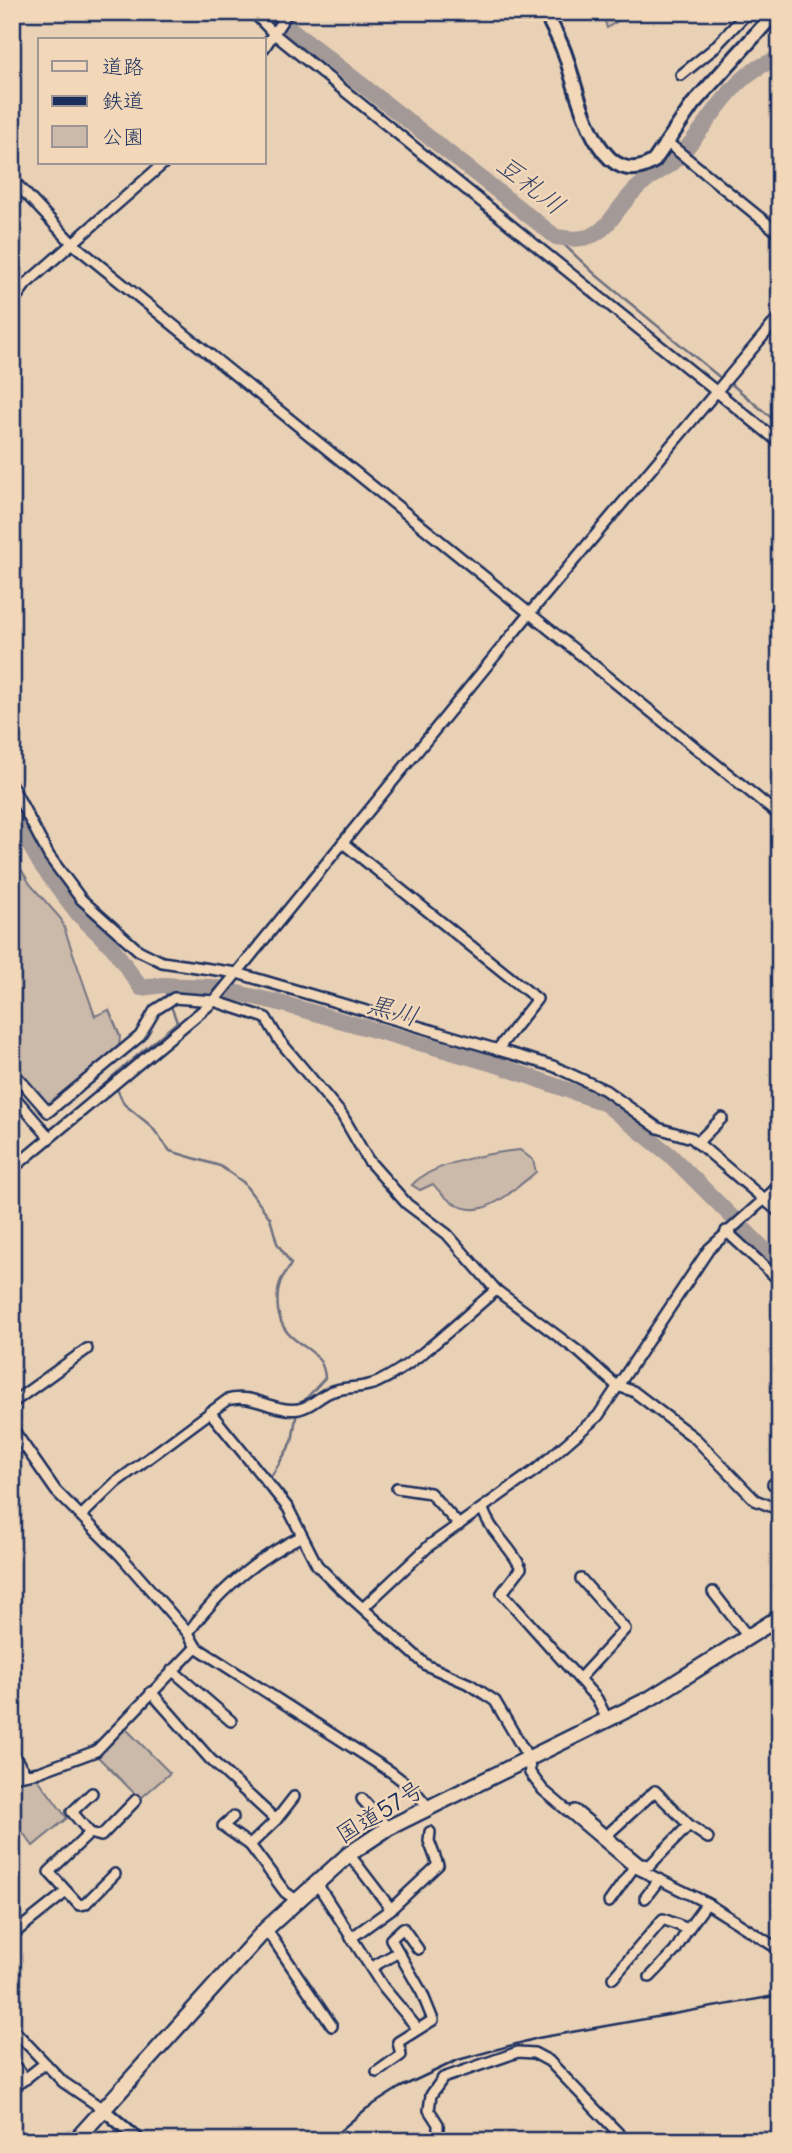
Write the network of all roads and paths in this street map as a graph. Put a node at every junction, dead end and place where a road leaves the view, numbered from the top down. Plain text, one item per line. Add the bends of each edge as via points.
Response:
1 (253, 12) edge
2 (288, 12) edge
3 (544, 12) edge
4 (748, 12) edge
5 (776, 12) edge
6 (273, 33) junction
7 (266, 45) edge
8 (681, 75) dead end
9 (668, 143) junction
10 (163, 164) edge
11 (12, 179) edge
12 (780, 234) edge
13 (72, 243) junction
14 (12, 303) edge
15 (780, 316) edge
16 (718, 392) junction
17 (780, 443) edge
18 (529, 614) junction
19 (12, 786) edge
20 (780, 816) edge
21 (343, 843) junction
22 (237, 973) junction
23 (214, 1000) junction
24 (497, 1050) junction
25 (12, 1071) edge
26 (12, 1094) edge
27 (716, 1120) dead end
28 (49, 1137) junction
29 (697, 1143) junction
30 (12, 1169) edge
31 (780, 1185) edge
32 (762, 1200) junction
33 (780, 1213) edge
34 (726, 1231) junction
35 (780, 1281) edge
36 (496, 1290) junction
37 (87, 1349) dead end
38 (617, 1386) junction
39 (12, 1403) edge
40 (210, 1412) junction
41 (14, 1435) edge
42 (397, 1488) dead end
43 (483, 1508) junction
44 (780, 1510) edge
45 (82, 1515) junction
46 (459, 1525) junction
47 (302, 1535) junction
48 (581, 1579) dead end
49 (713, 1592) dead end
50 (364, 1607) junction
51 (780, 1617) edge
52 (188, 1633) junction
53 (749, 1638) junction
54 (196, 1647) junction
55 (172, 1670) junction
56 (579, 1679) junction
57 (151, 1692) junction
58 (608, 1720) junction
59 (232, 1721) dead end
60 (12, 1753) edge
61 (529, 1759) junction
62 (26, 1774) junction
63 (12, 1777) edge
64 (92, 1793) dead end
65 (294, 1797) dead end
66 (555, 1797) junction
67 (362, 1799) dead end
68 (136, 1800) dead end
69 (429, 1808) junction
70 (233, 1817) dead end
71 (276, 1820) junction
72 (689, 1825) junction
73 (388, 1828) junction
74 (430, 1832) dead end
75 (90, 1833) junction
76 (608, 1834) junction
77 (708, 1838) dead end
78 (250, 1845) junction
79 (349, 1854) junction
80 (634, 1867) junction
81 (115, 1874) dead end
82 (658, 1881) junction
83 (316, 1882) junction
84 (66, 1892) junction
85 (646, 1898) dead end
86 (296, 1900) junction
87 (609, 1902) dead end
88 (707, 1903) junction
89 (391, 1909) junction
90 (266, 1929) junction
91 (688, 1929) junction
92 (12, 1935) edge
93 (351, 1938) junction
94 (418, 1949) dead end
95 (780, 1950) edge
96 (397, 1953) junction
97 (372, 1967) junction
98 (650, 1977) dead end
99 (613, 1978) dead end
100 (332, 2026) dead end
101 (12, 2028) edge
102 (418, 2029) junction
103 (12, 2063) edge
104 (44, 2064) junction
105 (377, 2072) dead end
106 (26, 2079) junction
107 (12, 2089) edge
108 (103, 2109) junction
109 (75, 2141) edge
110 (140, 2141) edge
111 (438, 2141) edge
112 (626, 2141) edge

1 - 6 street
2 - 6 street
3 - 9 main road via 565,53 585,120 601,148 616,163 634,168 654,161
4 - 8 street
5 - 9 main road via 693,104
6 - 7 street
6 - 16 street
9 - 12 street
10 - 13 street
11 - 13 street
13 - 14 street via 26,284
13 - 18 street
15 - 16 street
16 - 17 street
16 - 18 street
18 - 20 street
18 - 21 street
19 - 22 street via 49,856 73,888 138,950 162,962
21 - 22 street
21 - 24 street via 537,999
22 - 23 street
22 - 24 street
23 - 25 street via 174,998 155,1010 140,1036 48,1112
23 - 28 street
23 - 36 street via 266,1018 342,1115 368,1160 407,1204 447,1234
24 - 29 street via 553,1066 605,1090 658,1128
26 - 28 street
27 - 29 street
28 - 30 street
29 - 32 street
31 - 32 street
32 - 33 street
32 - 34 street
34 - 35 street
34 - 38 street via 697,1265
36 - 38 street
36 - 40 street via 428,1348 377,1382 325,1394 313,1406 280,1409 239,1396
37 - 39 street
38 - 43 street via 598,1416
38 - 44 street via 634,1391 696,1439 755,1500
40 - 45 street via 115,1483
40 - 47 street via 288,1508
41 - 45 street via 56,1491
42 - 46 street via 430,1493
43 - 46 street
43 - 56 street via 521,1568 502,1593
45 - 52 street
46 - 50 street via 430,1545
47 - 50 street via 317,1565
47 - 52 street via 220,1592
48 - 56 street via 625,1629
49 - 53 street
50 - 61 street via 381,1628 426,1665 495,1701
51 - 53 highway, 国道57号
52 - 54 street
53 - 58 highway, 国道57号
54 - 55 street
54 - 69 street via 391,1772 413,1788
55 - 57 street
55 - 59 street
56 - 58 street
57 - 62 street via 96,1751
57 - 71 street via 210,1759
58 - 61 highway, 国道57号
60 - 62 street
61 - 66 street via 530,1773
61 - 69 highway, 国道57号
62 - 63 street
64 - 75 street via 72,1812
65 - 71 street
66 - 76 street
66 - 80 street
67 - 73 street
68 - 75 street via 101,1836
69 - 73 highway, 国道57号
70 - 78 street via 223,1826
71 - 78 street
72 - 76 street via 650,1865 640,1864
72 - 76 street via 655,1791
72 - 77 street
73 - 79 highway, 国道57号
74 - 89 street via 438,1865
75 - 84 street via 49,1872
78 - 86 street
79 - 83 highway, 国道57号
79 - 89 street
80 - 82 street
80 - 87 street
81 - 84 street via 85,1904 79,1905
82 - 85 street
82 - 88 street
83 - 86 highway, 国道57号
83 - 93 street
84 - 92 street
86 - 90 highway, 国道57号
88 - 91 street
88 - 95 street
89 - 93 street
90 - 100 street
90 - 108 highway, 国道57号
91 - 98 street
91 - 99 street via 663,1919
93 - 97 street
94 - 96 street via 403,1928 391,1939
96 - 97 street
96 - 102 street via 433,2020
97 - 102 street
101 - 104 street
102 - 105 street via 398,2042 401,2055
103 - 106 street
104 - 106 street
104 - 108 street
106 - 107 street
108 - 109 highway, 国道57号
108 - 110 street
111 - 112 street via 438,2124 429,2110 435,2086 443,2078 518,2052 534,2053 549,2061

